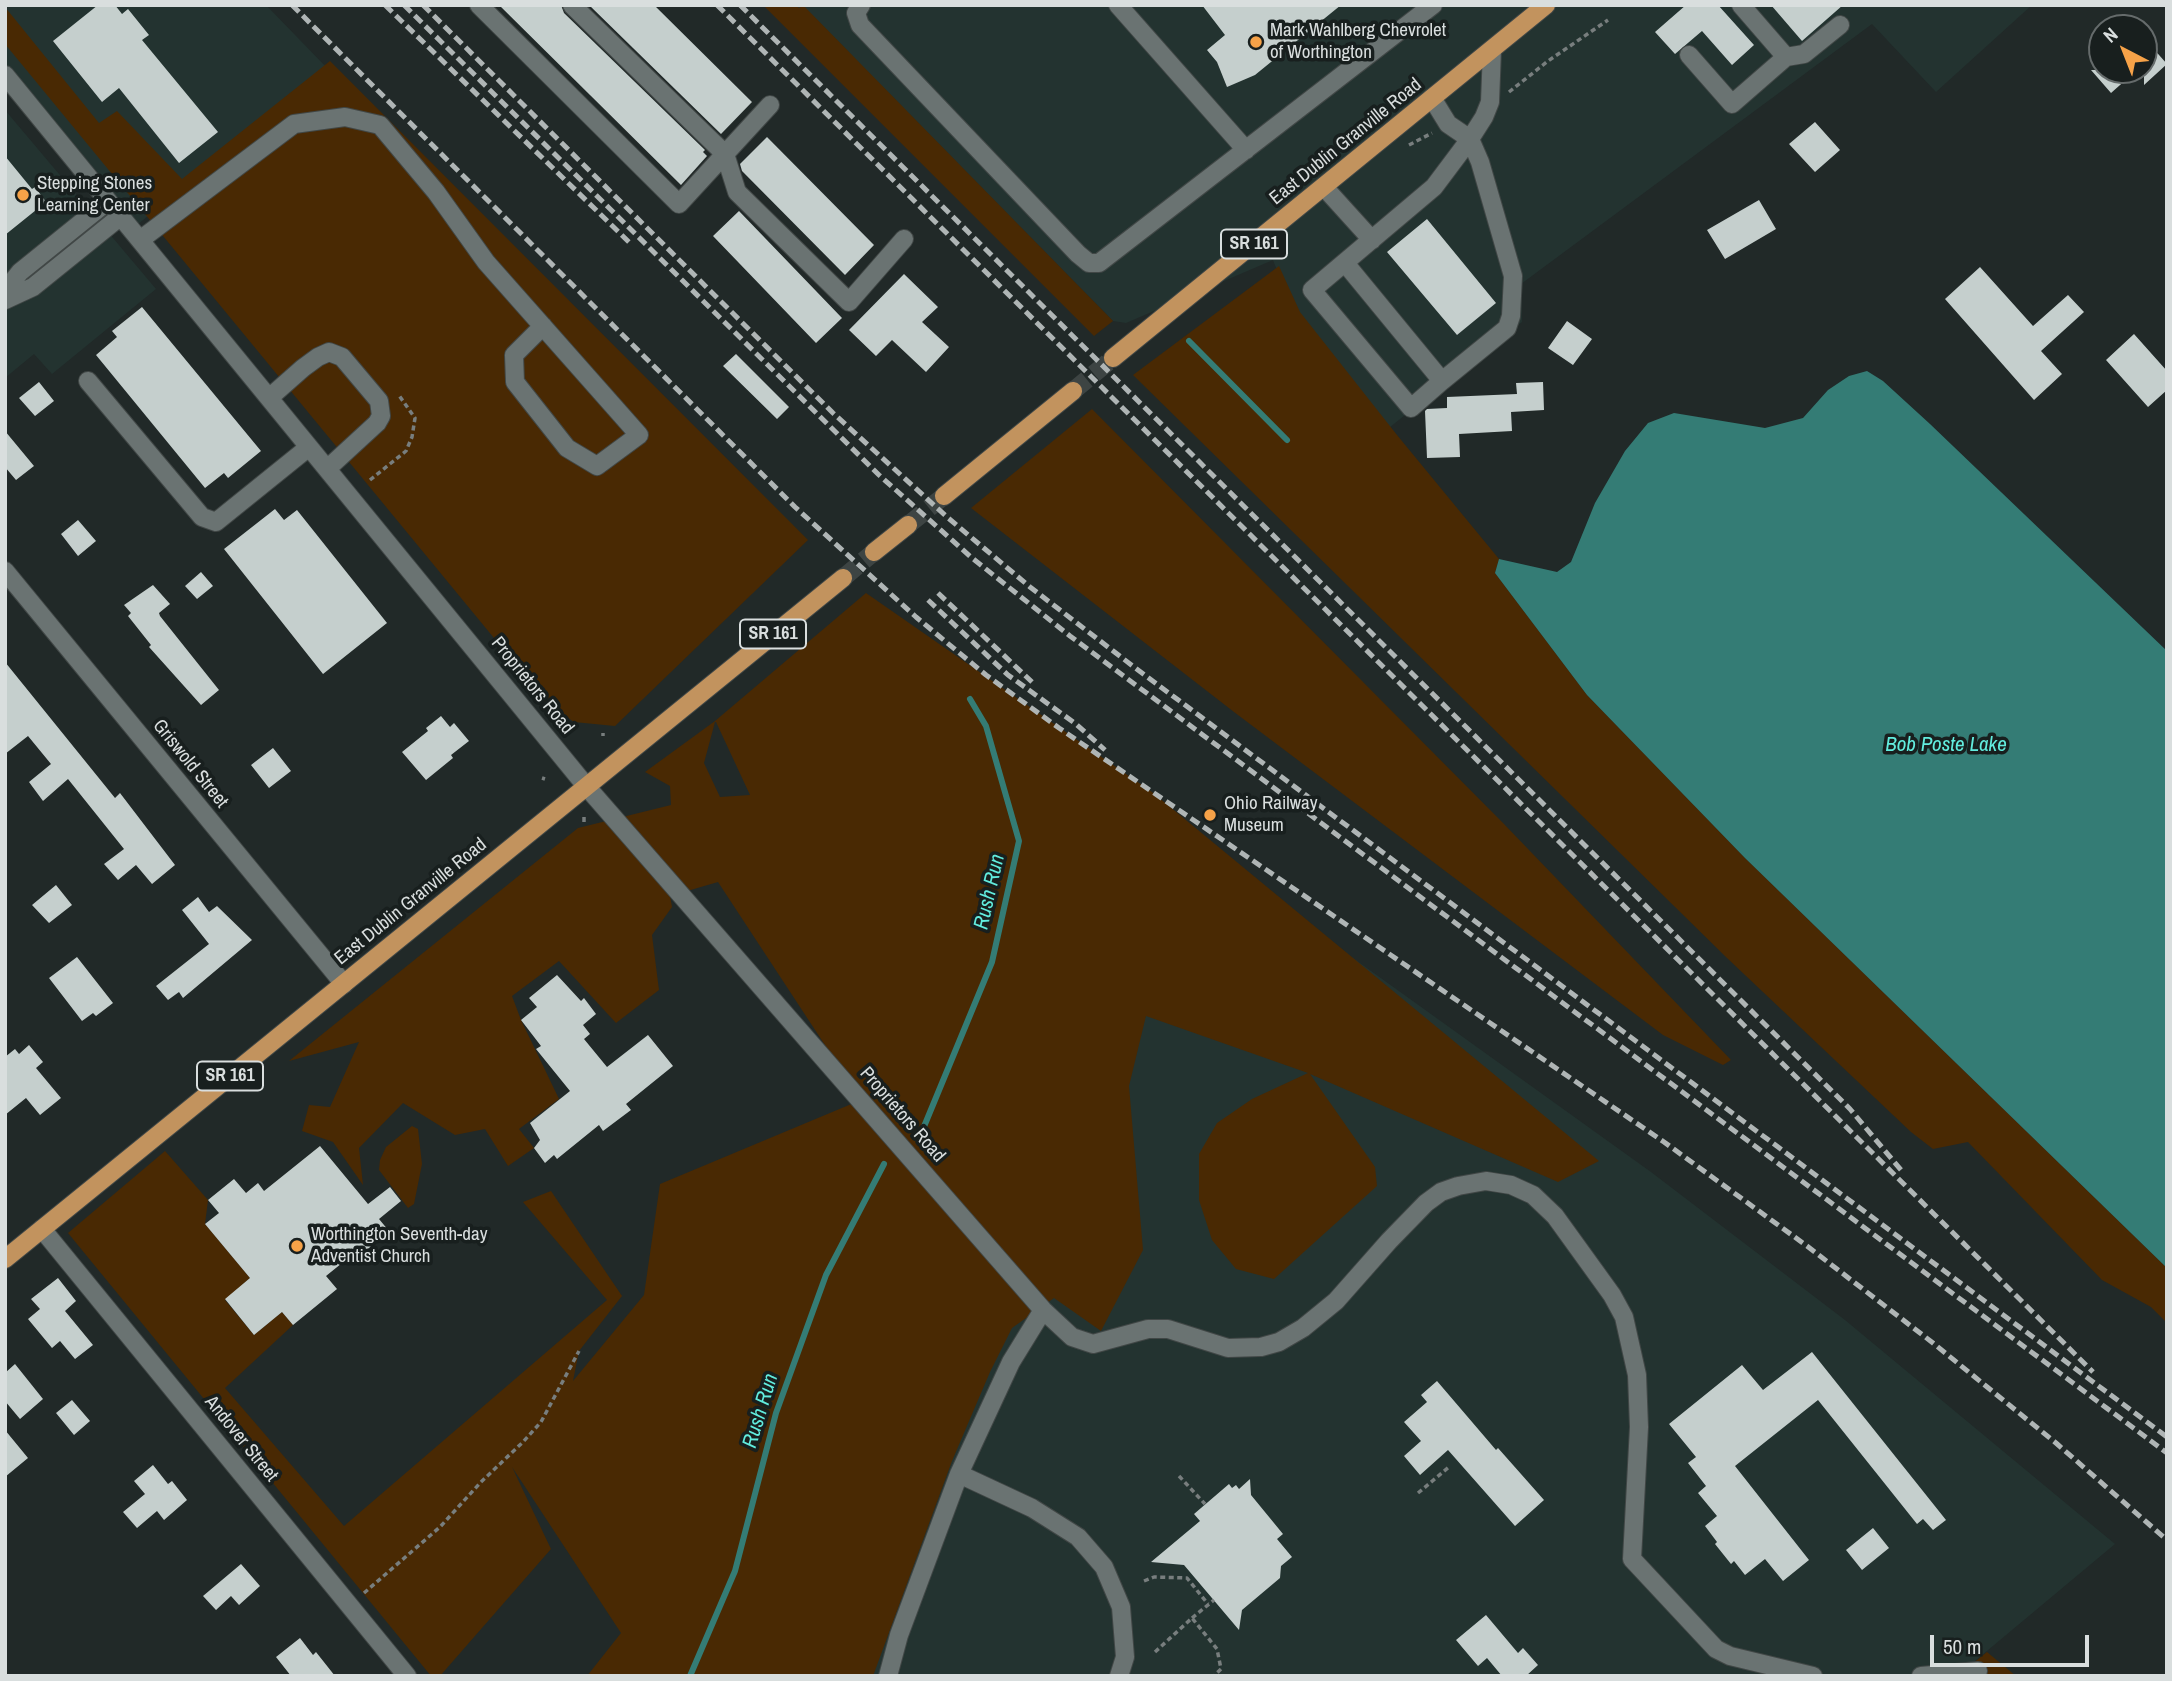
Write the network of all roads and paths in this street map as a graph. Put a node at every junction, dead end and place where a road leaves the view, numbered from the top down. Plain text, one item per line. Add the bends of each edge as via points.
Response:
1 (479, 5) edge
2 (572, 5) edge
3 (861, 5) edge
4 (1118, 5) edge
5 (1546, 5) edge
6 (1559, 5) edge
7 (1741, 5) edge
8 (1423, 8) edge
9 (1840, 24) dead end
10 (1507, 38) junction
11 (1492, 50) junction
12 (1689, 55) dead end
13 (1786, 57) junction
14 (5, 75) edge
15 (1433, 98) junction
16 (770, 105) dead end
17 (1470, 139) junction
18 (1246, 150) junction
19 (725, 154) junction
20 (1324, 187) junction
21 (108, 201) junction
22 (121, 216) junction
23 (904, 239) dead end
24 (140, 240) junction
25 (1372, 240) junction
26 (1345, 263) junction
27 (5, 291) edge
28 (5, 300) edge
29 (543, 326) junction
30 (1113, 358) tunnel mouth
31 (88, 381) dead end
32 (1442, 381) junction
33 (1073, 391) tunnel mouth
34 (269, 398) junction
35 (309, 447) junction
36 (327, 469) junction
37 (944, 496) tunnel mouth
38 (908, 525) tunnel mouth
39 (874, 552) tunnel mouth
40 (5, 571) edge
41 (843, 578) tunnel mouth
42 (586, 786) junction
43 (344, 984) junction
44 (42, 1229) junction
45 (5, 1259) edge
46 (1043, 1310) junction
47 (579, 1351) dead end
48 (1449, 1467) dead end
49 (959, 1474) junction
50 (1179, 1476) dead end
51 (1418, 1493) dead end
52 (1205, 1504) dead end
53 (1144, 1581) dead end
54 (1214, 1600) dead end
55 (1208, 1604) junction
56 (349, 1605) junction
57 (1192, 1618) junction
58 (1155, 1653) dead end
59 (1978, 1671) dead end
60 (407, 1676) edge
61 (888, 1676) edge
62 (1119, 1676) edge
63 (1214, 1676) edge
64 (1813, 1676) edge
65 (1921, 1676) edge

1 - 19 street via 679,204
2 - 19 street
3 - 18 street via 856,13 860,25 1089,262 1099,263
4 - 18 street
5 - 10 main road, East Dublin Granville Road / SR 161
6 - 10 main road, East Dublin Granville Road / SR 161
7 - 13 street
8 - 18 street
9 - 13 street via 1804,54
10 - 11 main road, East Dublin Granville Road / SR 161
11 - 15 main road, East Dublin Granville Road / SR 161
11 - 17 street via 1490,102
12 - 13 street via 1732,104
14 - 21 street, Proprietors Road
15 - 17 street via 1448,124
15 - 20 main road, East Dublin Granville Road / SR 161
16 - 19 street
17 - 25 street via 1434,187
17 - 32 street via 1513,276 1511,316 1507,328
19 - 23 street via 737,192 849,302
20 - 25 street
20 - 30 main road, East Dublin Granville Road / SR 161
21 - 22 street, Proprietors Road
21 - 27 street via 20,272
22 - 24 street, Proprietors Road
22 - 28 street via 33,287
24 - 29 street via 294,124 345,117 380,125 486,262
24 - 34 street, Proprietors Road
25 - 26 street
26 - 32 street
26 - 32 street via 1312,290 1411,408
29 - 29 street via 639,435 597,466 567,448 515,382 514,355
31 - 35 street via 202,517 216,522
33 - 37 main road
34 - 35 street, Proprietors Road
34 - 36 street via 329,352 342,357 379,401 377,423
35 - 36 street, Proprietors Road
36 - 42 street, Proprietors Road
38 - 39 main road
40 - 43 street, Griswold Street
41 - 42 main road, East Dublin Granville Road / SR 161
42 - 43 main road, East Dublin Granville Road / SR 161
42 - 46 street, Proprietors Road
43 - 44 main road, East Dublin Granville Road / SR 161
44 - 45 main road, East Dublin Granville Road / SR 161
44 - 56 street, Andover Street
46 - 49 street via 1011,1362
46 - 64 street, Proprietors Road via 1072,1337 1093,1344 1148,1329 1168,1329 1228,1348 1261,1347 1303,1328 1336,1301 1441,1192 1486,1181 1533,1195 1555,1216 1624,1317 1637,1375 1639,1427 1632,1559 1716,1649
47 - 56 path via 541,1422 523,1442 440,1527
48 - 51 path
49 - 61 street
49 - 62 street via 1032,1508 1078,1537 1104,1567 1121,1607 1125,1657
50 - 52 path
53 - 55 path via 1187,1578
54 - 55 path
55 - 57 path
56 - 60 street, Andover Street
57 - 58 path
57 - 63 path via 1217,1649 1221,1669
59 - 65 street

